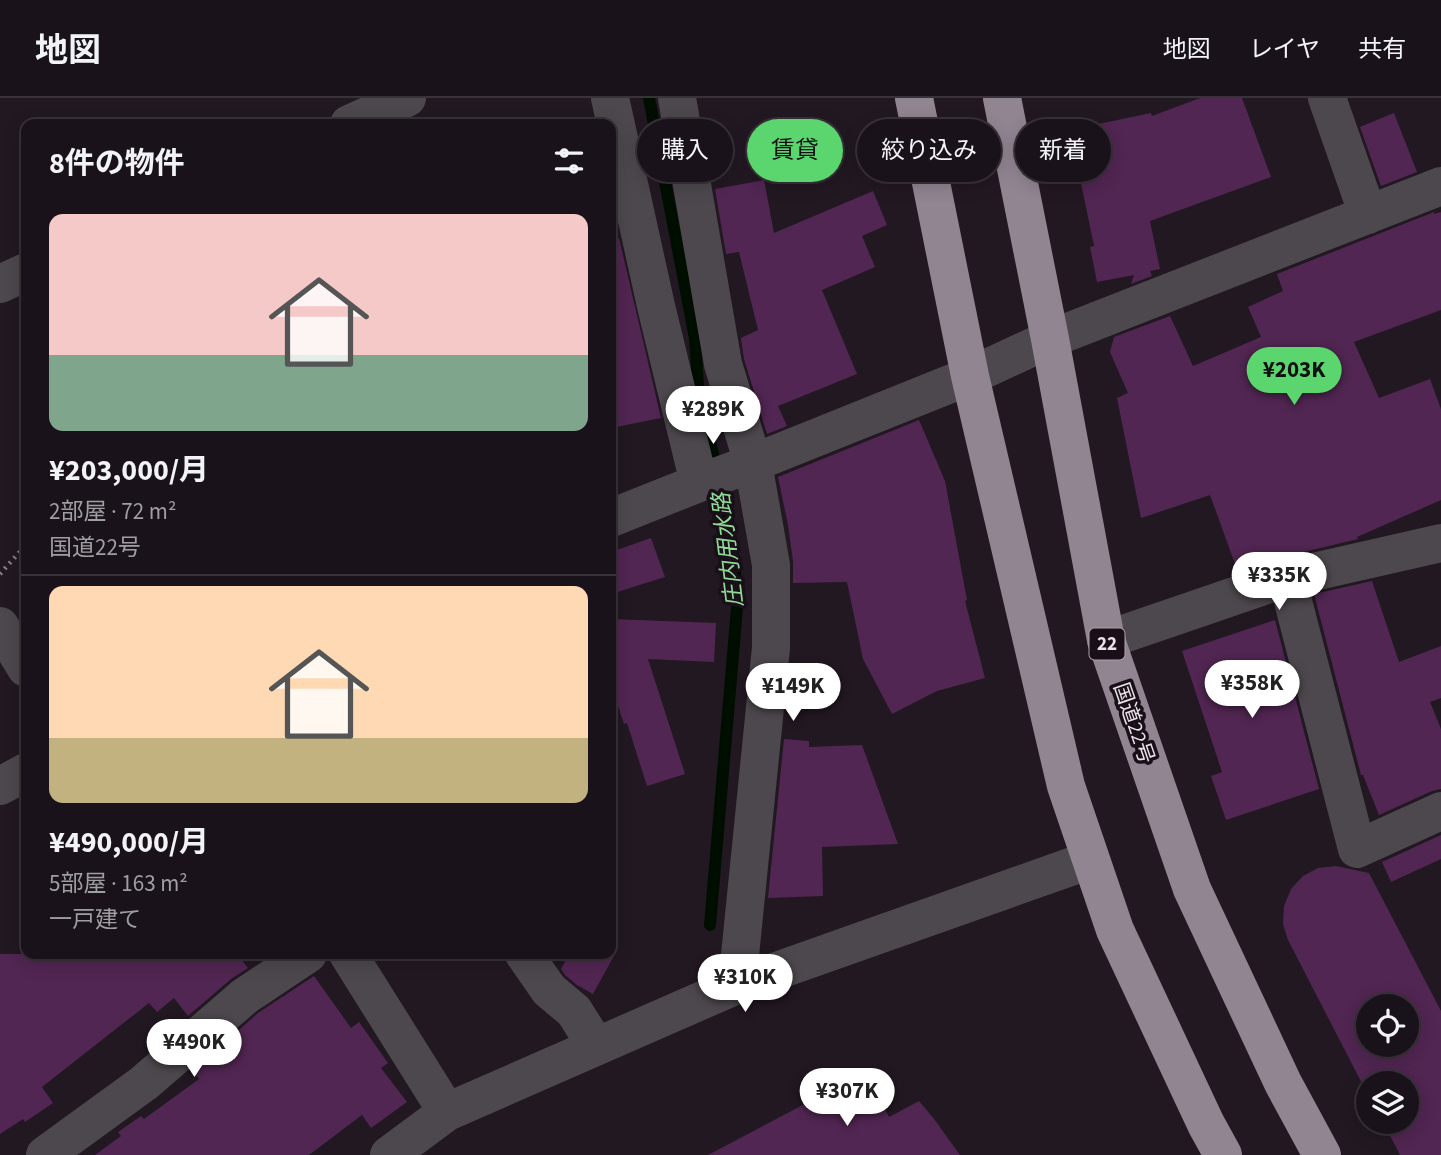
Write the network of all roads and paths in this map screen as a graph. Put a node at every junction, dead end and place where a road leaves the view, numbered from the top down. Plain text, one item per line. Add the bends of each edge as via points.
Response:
1 (407, 98) edge
2 (610, 98) edge
3 (677, 98) edge
4 (914, 98) edge
5 (1002, 98) edge
6 (1327, 98) edge
7 (360, 119) edge
8 (615, 119) edge
9 (616, 125) edge
10 (1441, 186) edge
11 (1368, 215) junction
12 (21, 274) edge
13 (0, 284) edge
14 (1050, 339) junction
15 (970, 376) junction
16 (748, 465) junction
17 (701, 482) junction
18 (616, 517) edge
19 (1441, 543) edge
20 (21, 550) edge
21 (0, 573) edge
22 (1287, 578) junction
23 (0, 626) edge
24 (1105, 640) junction
25 (21, 660) edge
26 (21, 775) edge
27 (0, 786) edge
28 (1441, 811) edge
29 (1090, 860) junction
30 (300, 959) edge
31 (351, 959) edge
32 (529, 959) edge
33 (737, 985) junction
34 (596, 1046) junction
35 (447, 1112) junction
36 (45, 1155) edge
37 (389, 1155) edge
38 (1223, 1155) edge
39 (1322, 1155) edge

1 - 7 street
2 - 8 street
3 - 16 street via 723,363
4 - 15 highway
5 - 14 highway, 国道22号 / 22
6 - 11 street
9 - 17 street
10 - 11 street
11 - 14 street
12 - 13 street
14 - 15 street
14 - 24 highway, 国道22号 / 22
15 - 16 street
15 - 29 highway via 1066,786
16 - 17 street
16 - 33 street via 771,565 771,648
17 - 18 street
19 - 22 street
20 - 21 path
22 - 24 street
22 - 28 street via 1357,849
23 - 25 street
24 - 39 highway, 国道22号 / 22 via 1192,889
26 - 27 street
29 - 33 street
29 - 38 highway via 1115,930
30 - 36 street via 245,996 144,1083
31 - 35 street
32 - 34 street via 549,990 575,1011
33 - 34 street
34 - 35 street
35 - 37 street

